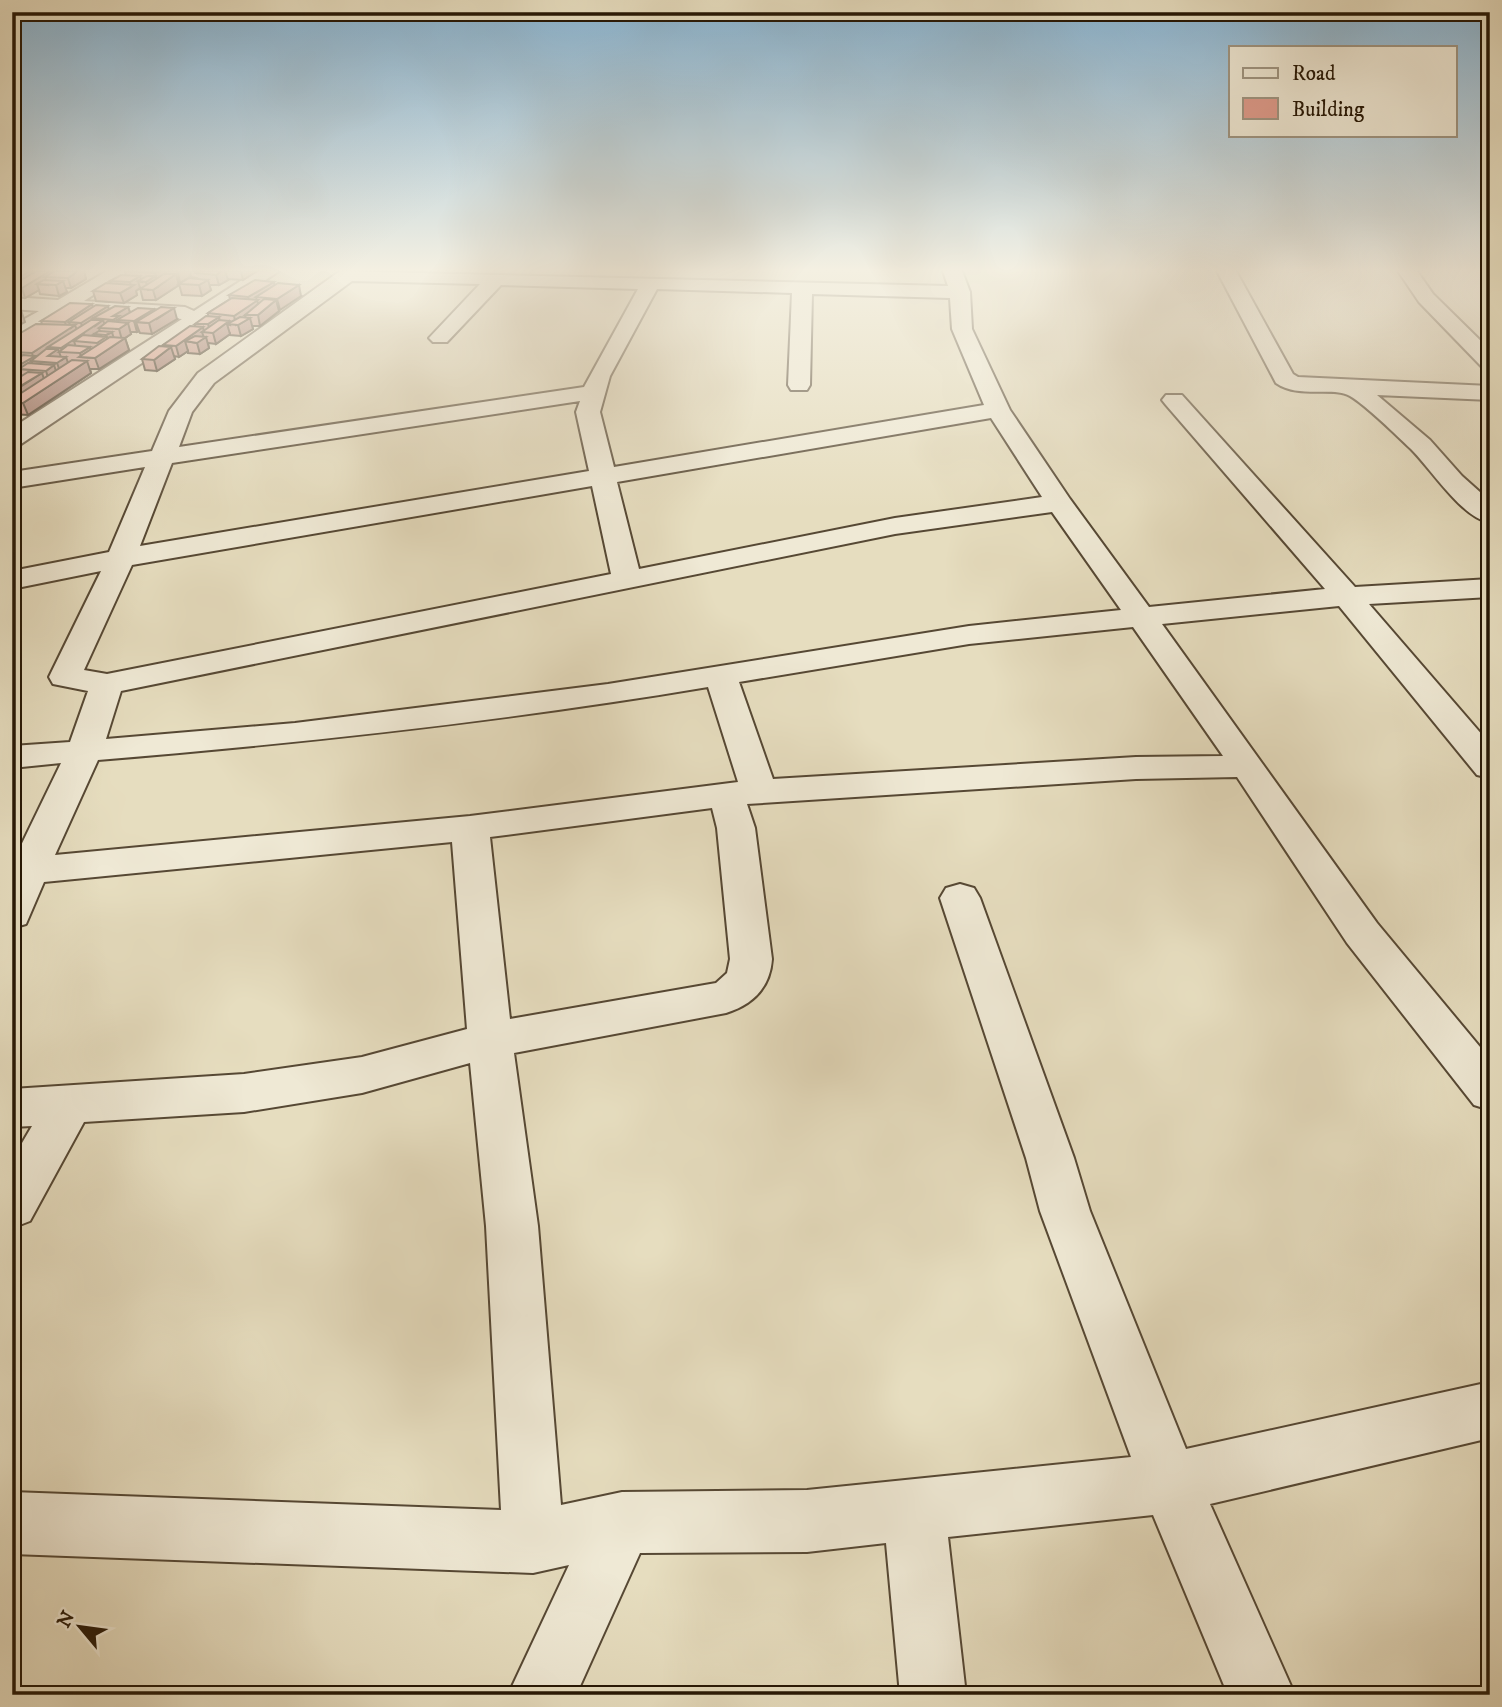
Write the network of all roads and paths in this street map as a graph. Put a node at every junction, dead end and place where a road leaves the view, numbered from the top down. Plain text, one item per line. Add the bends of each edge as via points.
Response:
1 (144, 351) edge
2 (241, 351) edge
3 (614, 351) edge
4 (800, 351) edge
5 (972, 351) edge
6 (1269, 351) edge
7 (799, 385) dead end
8 (1353, 387) junction
9 (594, 392) junction
10 (1490, 393) edge
11 (1174, 400) dead end
12 (998, 410) junction
13 (23, 423) edge
14 (12, 439) edge
15 (161, 458) junction
16 (602, 477) junction
17 (12, 480) edge
18 (1059, 503) junction
19 (1490, 515) edge
20 (121, 558) junction
21 (12, 580) edge
22 (627, 580) junction
23 (1490, 588) edge
24 (1347, 596) junction
25 (1140, 617) junction
26 (720, 675) junction
27 (107, 684) junction
28 (85, 750) junction
29 (12, 757) edge
30 (1248, 766) junction
31 (1490, 767) edge
32 (743, 793) junction
33 (470, 828) junction
34 (29, 870) junction
35 (960, 898) dead end
36 (12, 915) edge
37 (490, 1040) junction
38 (1490, 1092) edge
39 (69, 1105) junction
40 (12, 1108) edge
41 (12, 1206) edge
42 (1490, 1410) edge
43 (1170, 1483) junction
44 (914, 1510) junction
45 (12, 1523) edge
46 (622, 1523) junction
47 (533, 1542) junction
48 (541, 1695) edge
49 (933, 1695) edge
50 (1262, 1695) edge

1 - 13 street
2 - 15 street via 205,378 181,411
3 - 9 street
4 - 7 street
5 - 12 street
6 - 8 street via 1284,378 1292,383
8 - 10 street
8 - 19 street via 1421,445
9 - 15 street
9 - 16 street via 588,412
11 - 24 street
12 - 16 street
12 - 18 street
13 - 14 street
15 - 17 street
15 - 20 street
16 - 20 street
16 - 22 street
18 - 22 street via 895,526
18 - 25 street
20 - 21 street
20 - 27 street via 65,677
22 - 27 street
23 - 24 street
24 - 25 street
24 - 31 street
25 - 26 street via 969,635
25 - 30 street
26 - 28 street via 608,694 295,733
26 - 32 street
27 - 28 street
28 - 29 street
28 - 34 street
30 - 32 street via 1136,768
30 - 38 street via 1362,933
32 - 33 street
32 - 37 street via 736,828 751,959 750,975 738,990 710,1002
33 - 34 street
33 - 37 street
34 - 36 street
35 - 43 street via 1051,1158 1065,1211
37 - 39 street via 362,1075 244,1093
37 - 47 street via 512,1226
39 - 40 street
39 - 41 street
42 - 43 street
43 - 44 street
43 - 50 street
44 - 46 street via 807,1521
44 - 49 street
45 - 47 street
46 - 47 street
46 - 48 street

